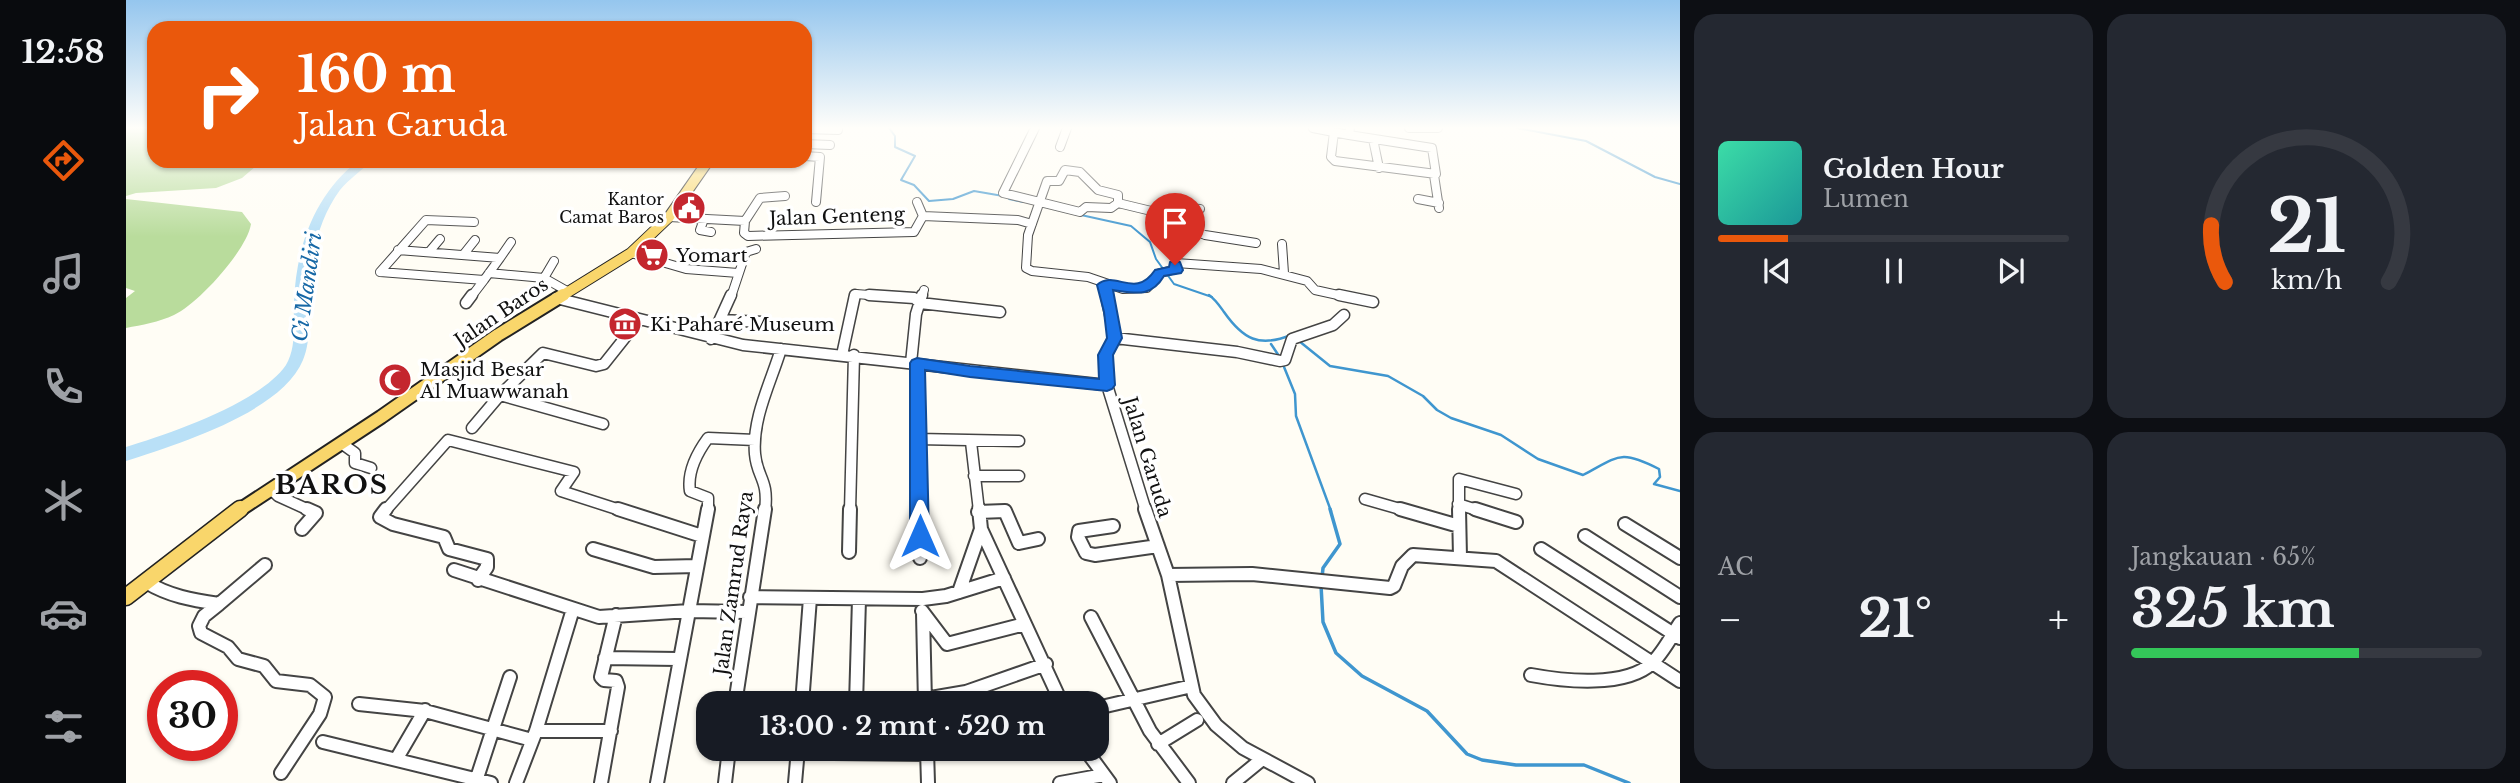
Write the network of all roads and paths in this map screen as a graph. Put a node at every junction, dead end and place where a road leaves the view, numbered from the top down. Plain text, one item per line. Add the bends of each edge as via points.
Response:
1 (819, 165) edge
2 (1017, 165) edge
3 (1353, 165) edge
4 (1378, 165) edge
5 (1435, 165) edge
6 (703, 168) edge
7 (1379, 168) junction
8 (1434, 175) junction
9 (785, 197) dead end
10 (1418, 199) dead end
11 (816, 202) dead end
12 (917, 202) dead end
13 (1118, 203) junction
14 (1041, 204) junction
15 (1200, 209) dead end
16 (923, 216) junction
17 (669, 218) junction
18 (704, 219) junction
19 (1186, 220) junction
20 (745, 221) junction
21 (474, 222) dead end
22 (1032, 224) junction
23 (711, 232) dead end
24 (440, 239) dead end
25 (475, 240) dead end
26 (511, 242) dead end
27 (1255, 243) dead end
28 (1282, 244) dead end
29 (755, 249) dead end
30 (398, 250) junction
31 (429, 253) junction
32 (631, 253) junction
33 (463, 255) junction
34 (500, 258) junction
35 (554, 261) dead end
36 (738, 273) junction
37 (1284, 273) junction
38 (487, 277) junction
39 (544, 278) junction
40 (1104, 285) junction
41 (924, 290) dead end
42 (561, 295) junction
43 (1373, 302) dead end
44 (466, 303) dead end
45 (920, 303) junction
46 (1000, 312) dead end
47 (1344, 315) dead end
48 (639, 320) junction
49 (722, 320) junction
50 (762, 323) dead end
51 (1115, 338) junction
52 (711, 339) junction
53 (781, 349) junction
54 (848, 355) junction
55 (914, 363) junction
56 (1107, 385) junction
57 (500, 395) junction
58 (603, 424) dead end
59 (472, 428) dead end
60 (918, 439) junction
61 (755, 440) junction
62 (1020, 441) dead end
63 (971, 442) junction
64 (341, 443) junction
65 (371, 468) dead end
66 (974, 476) junction
67 (1019, 476) dead end
68 (271, 489) junction
69 (1516, 494) dead end
70 (1365, 499) dead end
71 (1458, 504) junction
72 (978, 512) junction
73 (1516, 522) dead end
74 (1625, 524) dead end
75 (1113, 526) dead end
76 (1459, 526) junction
77 (981, 529) junction
78 (302, 530) dead end
79 (702, 536) junction
80 (1585, 536) dead end
81 (1038, 539) dead end
82 (1158, 546) junction
83 (593, 549) dead end
84 (1541, 549) dead end
85 (849, 552) dead end
86 (1460, 557) junction
87 (920, 558) dead end
88 (1680, 558) edge
89 (265, 565) dead end
90 (697, 566) junction
91 (454, 570) dead end
92 (1168, 575) junction
93 (1004, 578) junction
94 (478, 580) junction
95 (146, 582) junction
96 (959, 592) junction
97 (126, 597) edge
98 (750, 597) junction
99 (1680, 597) edge
100 (810, 598) junction
101 (859, 599) junction
102 (219, 604) junction
103 (923, 605) junction
104 (573, 610) junction
105 (689, 611) junction
106 (747, 612) junction
107 (616, 615) junction
108 (1091, 617) dead end
109 (1025, 624) junction
110 (1678, 631) edge
111 (605, 658) junction
112 (678, 659) junction
113 (1046, 664) junction
114 (1651, 664) junction
115 (1531, 675) dead end
116 (510, 677) dead end
117 (1680, 681) edge
118 (1192, 686) junction
119 (737, 691) edge
120 (803, 691) edge
121 (856, 691) edge
122 (925, 691) edge
123 (969, 691) edge
124 (1057, 691) edge
125 (1132, 698) junction
126 (359, 704) dead end
127 (1109, 705) edge
128 (425, 710) junction
129 (1197, 720) dead end
130 (491, 731) junction
131 (611, 731) junction
132 (534, 736) junction
133 (323, 742) dead end
134 (1158, 744) junction
135 (397, 758) junction
136 (1261, 760) junction
137 (728, 761) edge
138 (797, 761) edge
139 (927, 761) edge
140 (1094, 761) edge
141 (281, 773) dead end
142 (1107, 779) edge
143 (484, 782) edge
144 (516, 783) edge
145 (601, 783) edge
146 (657, 783) edge
147 (725, 783) edge
148 (795, 783) edge
149 (928, 783) edge
150 (1060, 783) edge
151 (1189, 783) edge
152 (1233, 783) edge
153 (1308, 783) edge

1 - 11 street
2 - 14 street via 1003,193
3 - 7 street
4 - 7 street
5 - 8 street
6 - 17 main road, Jalan Baros
7 - 8 street
8 - 10 street via 1439,205
9 - 20 street via 760,198
12 - 16 street
13 - 14 street via 1080,212
13 - 14 street via 1118,195 1098,190 1084,174 1072,169 1065,170 1059,181 1046,181
13 - 19 street
14 - 22 street
15 - 19 street via 1188,208
16 - 20 street, Jalan Genteng via 914,232 840,235 748,236 744,234
16 - 22 street, Jalan Genteng
17 - 18 street, Jalan Genteng
17 - 32 main road, Jalan Baros
18 - 20 street, Jalan Genteng
18 - 23 street via 700,230
19 - 27 street via 1199,223 1198,231 1205,235
21 - 30 street via 426,220
22 - 40 street via 1027,270 1087,277
24 - 31 street
25 - 33 street
26 - 34 street
28 - 37 street
29 - 36 street via 746,252
30 - 31 street
30 - 38 street via 380,272
31 - 33 street
32 - 36 street via 686,269
32 - 42 main road, Jalan Baros
33 - 34 street
34 - 38 street
35 - 39 street
36 - 49 street
37 - 40 street via 1186,262 1175,263 1177,270 1163,272 1142,289
37 - 43 street via 1307,281 1315,290
38 - 39 street
38 - 44 street
39 - 42 street, Jalan Garuda
40 - 51 street
41 - 45 street
42 - 48 street, Jalan Garuda
42 - 64 main road, Jalan Baros
45 - 46 street
45 - 54 street via 914,298 855,295
45 - 55 street
47 - 51 street via 1333,325 1296,337 1285,360 1278,361
48 - 52 street, Jalan Garuda
48 - 57 street via 604,364 543,353
49 - 50 street
49 - 52 street
51 - 56 street via 1105,355
52 - 53 street, Jalan Garuda
53 - 54 street, Jalan Garuda
53 - 61 street, Jalan Zamrud Raya
54 - 55 street, Jalan Garuda
54 - 85 street
55 - 56 street, Jalan Garuda
55 - 60 street
56 - 82 street, Jalan Garuda
57 - 58 street
57 - 59 street
60 - 63 street
60 - 87 street
61 - 79 street via 714,437 704,442 688,485 690,491 709,500
61 - 98 street, Jalan Zamrud Raya via 755,460 767,483
62 - 63 street
63 - 66 street
64 - 65 street via 355,453 355,463
64 - 68 main road, Jalan Baros
66 - 67 street
66 - 72 street
68 - 78 street via 316,513
68 - 95 main road, Jalan Baros
69 - 71 street via 1459,479
70 - 76 street
71 - 73 street
71 - 76 street
72 - 77 street
72 - 81 street via 1005,511 1018,543
74 - 88 street
75 - 82 street via 1079,531 1086,553
76 - 86 street
77 - 93 street
77 - 96 street
79 - 90 street
79 - 94 street via 561,491 574,472 448,440 380,517 444,537 449,549 487,559
80 - 99 street
82 - 92 street, Jalan Garuda
83 - 90 street via 654,567
84 - 110 street
86 - 92 street via 1413,555 1390,588 1252,574
86 - 114 street via 1496,561
89 - 102 street
90 - 105 street
91 - 94 street
92 - 118 street, Jalan Garuda
93 - 96 street
93 - 109 street
94 - 104 street
95 - 97 main road, Jalan Baros
95 - 102 street via 170,594
96 - 103 street
98 - 100 street
98 - 106 street, Jalan Zamrud Raya
100 - 101 street
100 - 120 street
101 - 103 street
101 - 121 street
102 - 141 street via 202,620 201,633 228,647 238,659 264,666 276,681 310,685 326,697 320,715
103 - 109 street via 947,644
103 - 122 street
104 - 107 street via 599,617
104 - 132 street
105 - 106 street
105 - 107 street
105 - 112 street
106 - 119 street, Jalan Zamrud Raya
107 - 111 street
108 - 125 street
109 - 113 street
110 - 114 street
111 - 112 street
111 - 131 street via 601,678 616,681 618,687
112 - 146 street
113 - 123 street
113 - 124 street
114 - 115 street via 1596,680
114 - 117 street
116 - 130 street
118 - 125 street
118 - 136 street, Jalan Garuda via 1216,725
125 - 127 street
125 - 134 street
126 - 128 street
128 - 130 street
128 - 135 street
129 - 134 street
130 - 132 street
130 - 143 street
131 - 132 street
131 - 145 street
132 - 144 street
133 - 135 street
134 - 151 street
135 - 143 street
136 - 152 street
136 - 153 street, Jalan Garuda
137 - 147 street
138 - 148 street
139 - 149 street
140 - 142 street
142 - 150 street

